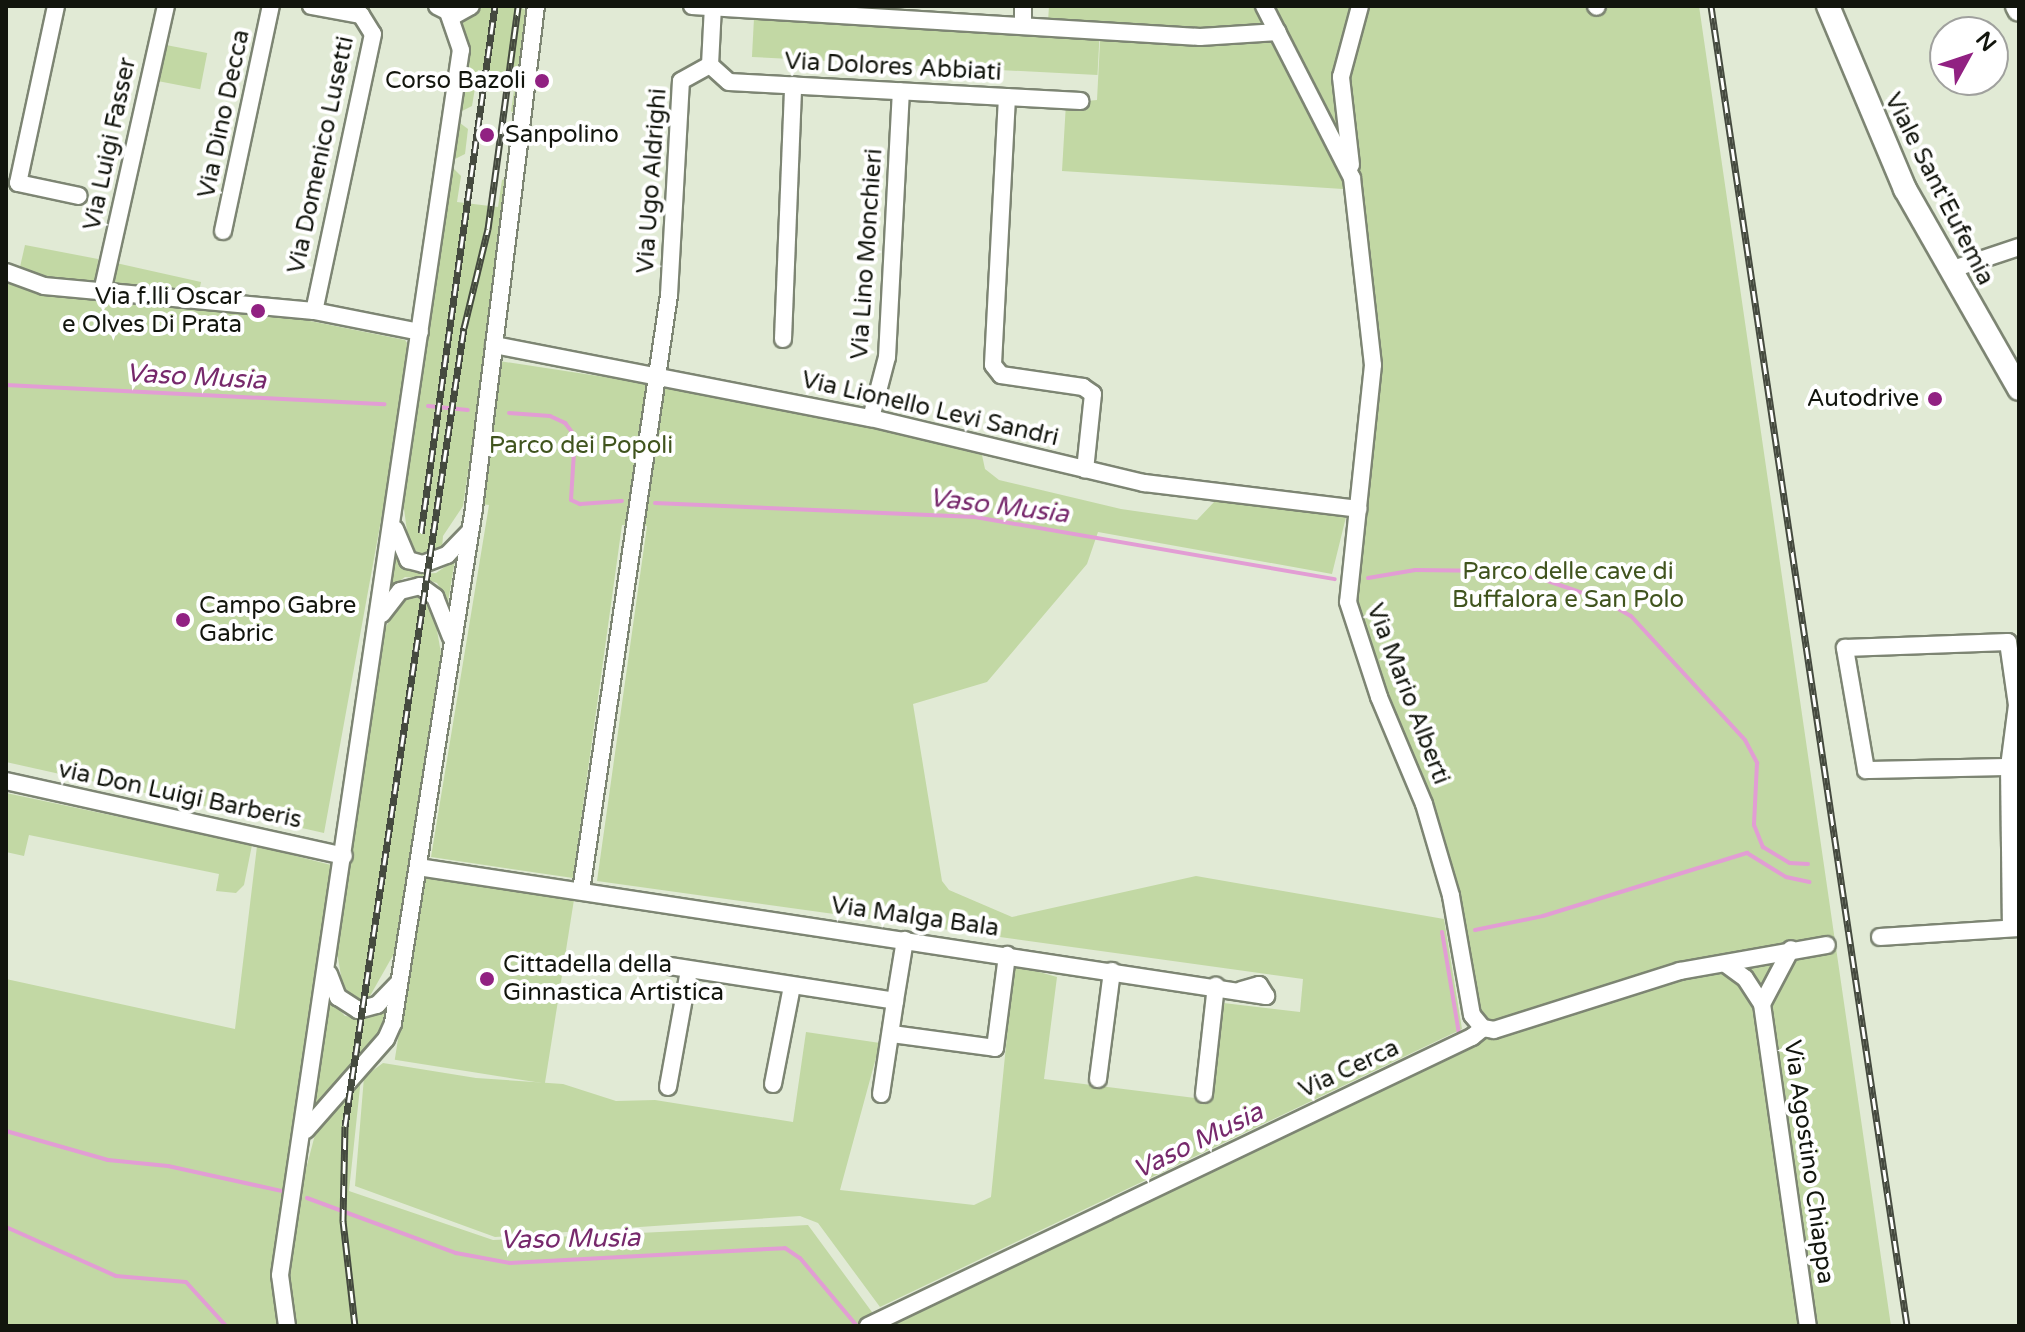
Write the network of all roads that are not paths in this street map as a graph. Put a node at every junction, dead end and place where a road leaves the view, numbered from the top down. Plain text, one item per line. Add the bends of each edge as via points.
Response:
1 (56, 6) edge
2 (166, 6) edge
3 (271, 6) edge
4 (311, 6) edge
5 (471, 6) edge
6 (536, 6) edge
7 (692, 6) edge
8 (1023, 6) edge
9 (1264, 6) edge
10 (1360, 6) edge
11 (1828, 6) edge
12 (713, 7) edge
13 (443, 10) edge
14 (937, 14) edge
15 (1023, 25) junction
16 (1278, 32) junction
17 (710, 65) junction
18 (793, 85) junction
19 (901, 91) junction
20 (1007, 97) junction
21 (1080, 101) dead end
22 (1352, 178) junction
23 (79, 196) dead end
24 (223, 231) dead end
25 (2019, 247) edge
26 (1950, 270) junction
27 (6, 272) edge
28 (102, 292) junction
29 (314, 311) junction
30 (420, 332) junction
31 (783, 339) dead end
32 (494, 345) junction
33 (658, 373) junction
34 (2019, 389) edge
35 (871, 418) junction
36 (1085, 470) junction
37 (1358, 509) junction
38 (393, 520) junction
39 (471, 530) junction
40 (378, 622) junction
41 (453, 646) junction
42 (2009, 767) junction
43 (6, 781) edge
44 (344, 856) junction
45 (418, 867) junction
46 (581, 891) junction
47 (2015, 928) edge
48 (1880, 937) dead end
49 (905, 940) junction
50 (1827, 945) dead end
51 (1791, 949) junction
52 (1007, 955) junction
53 (1727, 965) junction
54 (670, 966) dead end
55 (327, 969) junction
56 (689, 970) junction
57 (1112, 971) junction
58 (400, 982) junction
59 (792, 986) junction
60 (1216, 986) junction
61 (1241, 990) dead end
62 (895, 1001) junction
63 (1762, 1004) junction
64 (1483, 1028) junction
65 (892, 1034) junction
66 (1098, 1079) dead end
67 (773, 1084) dead end
68 (668, 1087) dead end
69 (881, 1094) dead end
70 (1204, 1094) dead end
71 (303, 1135) junction
72 (287, 1326) edge
73 (868, 1326) edge
74 (1808, 1326) edge

1 - 23 street via 18,183
2 - 28 street, Via Luigi Fasser
3 - 24 street, Via Dino Decca
4 - 29 street, Via Domenico Lusetti via 361,15 373,34
5 - 13 street
6 - 32 street
7 - 12 street
8 - 15 street
9 - 16 street, Via Mario Alberti
10 - 22 street, Via Mario Alberti via 1341,77
11 - 26 main road, Viale Sant'Eufemia via 1899,176
12 - 14 street
12 - 17 street
13 - 30 street via 461,50
14 - 15 street
15 - 16 street via 1200,37
16 - 22 street, Via Mario Alberti
17 - 18 street, Via Dolores Abbiati via 729,82
17 - 33 street, Via Ugo Aldrighi via 681,81 669,295
18 - 19 street, Via Dolores Abbiati
18 - 31 street
19 - 20 street, Via Dolores Abbiati
19 - 35 street, Via Lino Monchieri via 887,357
20 - 21 street, Via Dolores Abbiati
20 - 36 street via 993,365 1001,375 1083,387 1093,394
22 - 37 street, Via Mario Alberti via 1373,365
25 - 26 street
26 - 34 main road, Viale Sant'Eufemia
27 - 28 street via 44,286
28 - 29 street
29 - 30 street
30 - 38 street
32 - 33 street, Via Lionello Levi Sandri via 511,353
32 - 39 street
33 - 35 street, Via Lionello Levi Sandri
33 - 46 street
35 - 36 street, Via Lionello Levi Sandri
36 - 37 street, Via Lionello Levi Sandri
37 - 64 street, Via Mario Alberti via 1348,602 1354,628 1424,804 1451,896 1472,1015
38 - 39 street via 401,550 408,560 423,564 447,555
38 - 40 street
39 - 41 street
40 - 41 street via 400,591 420,586 442,609
40 - 44 street
41 - 45 street
42 - 42 street via 2017,705 2008,642 1845,648 1866,770
42 - 47 street
43 - 44 street, via Don Luigi Barberis
44 - 55 street
45 - 46 street, Via Malga Bala
45 - 58 street
46 - 49 street, Via Malga Bala
47 - 48 street
49 - 52 street, Via Malga Bala
49 - 62 street
50 - 51 street, Via Cerca
51 - 53 street, Via Cerca
51 - 63 street
52 - 57 street, Via Malga Bala
52 - 65 street via 995,1048
53 - 63 street, Via Agostino Chiappa via 1745,978
53 - 64 street, Via Cerca via 1680,971 1494,1030
54 - 56 street
55 - 58 street via 338,997 358,1010 377,1005
55 - 71 street
56 - 59 street
56 - 68 street
57 - 60 street, Via Malga Bala
57 - 66 street
58 - 71 street via 386,1039
59 - 62 street
59 - 67 street
60 - 61 street, Via Malga Bala
60 - 70 street
62 - 65 street
63 - 74 street, Via Agostino Chiappa
64 - 73 street, Via Cerca
65 - 69 street
71 - 72 street via 280,1275

